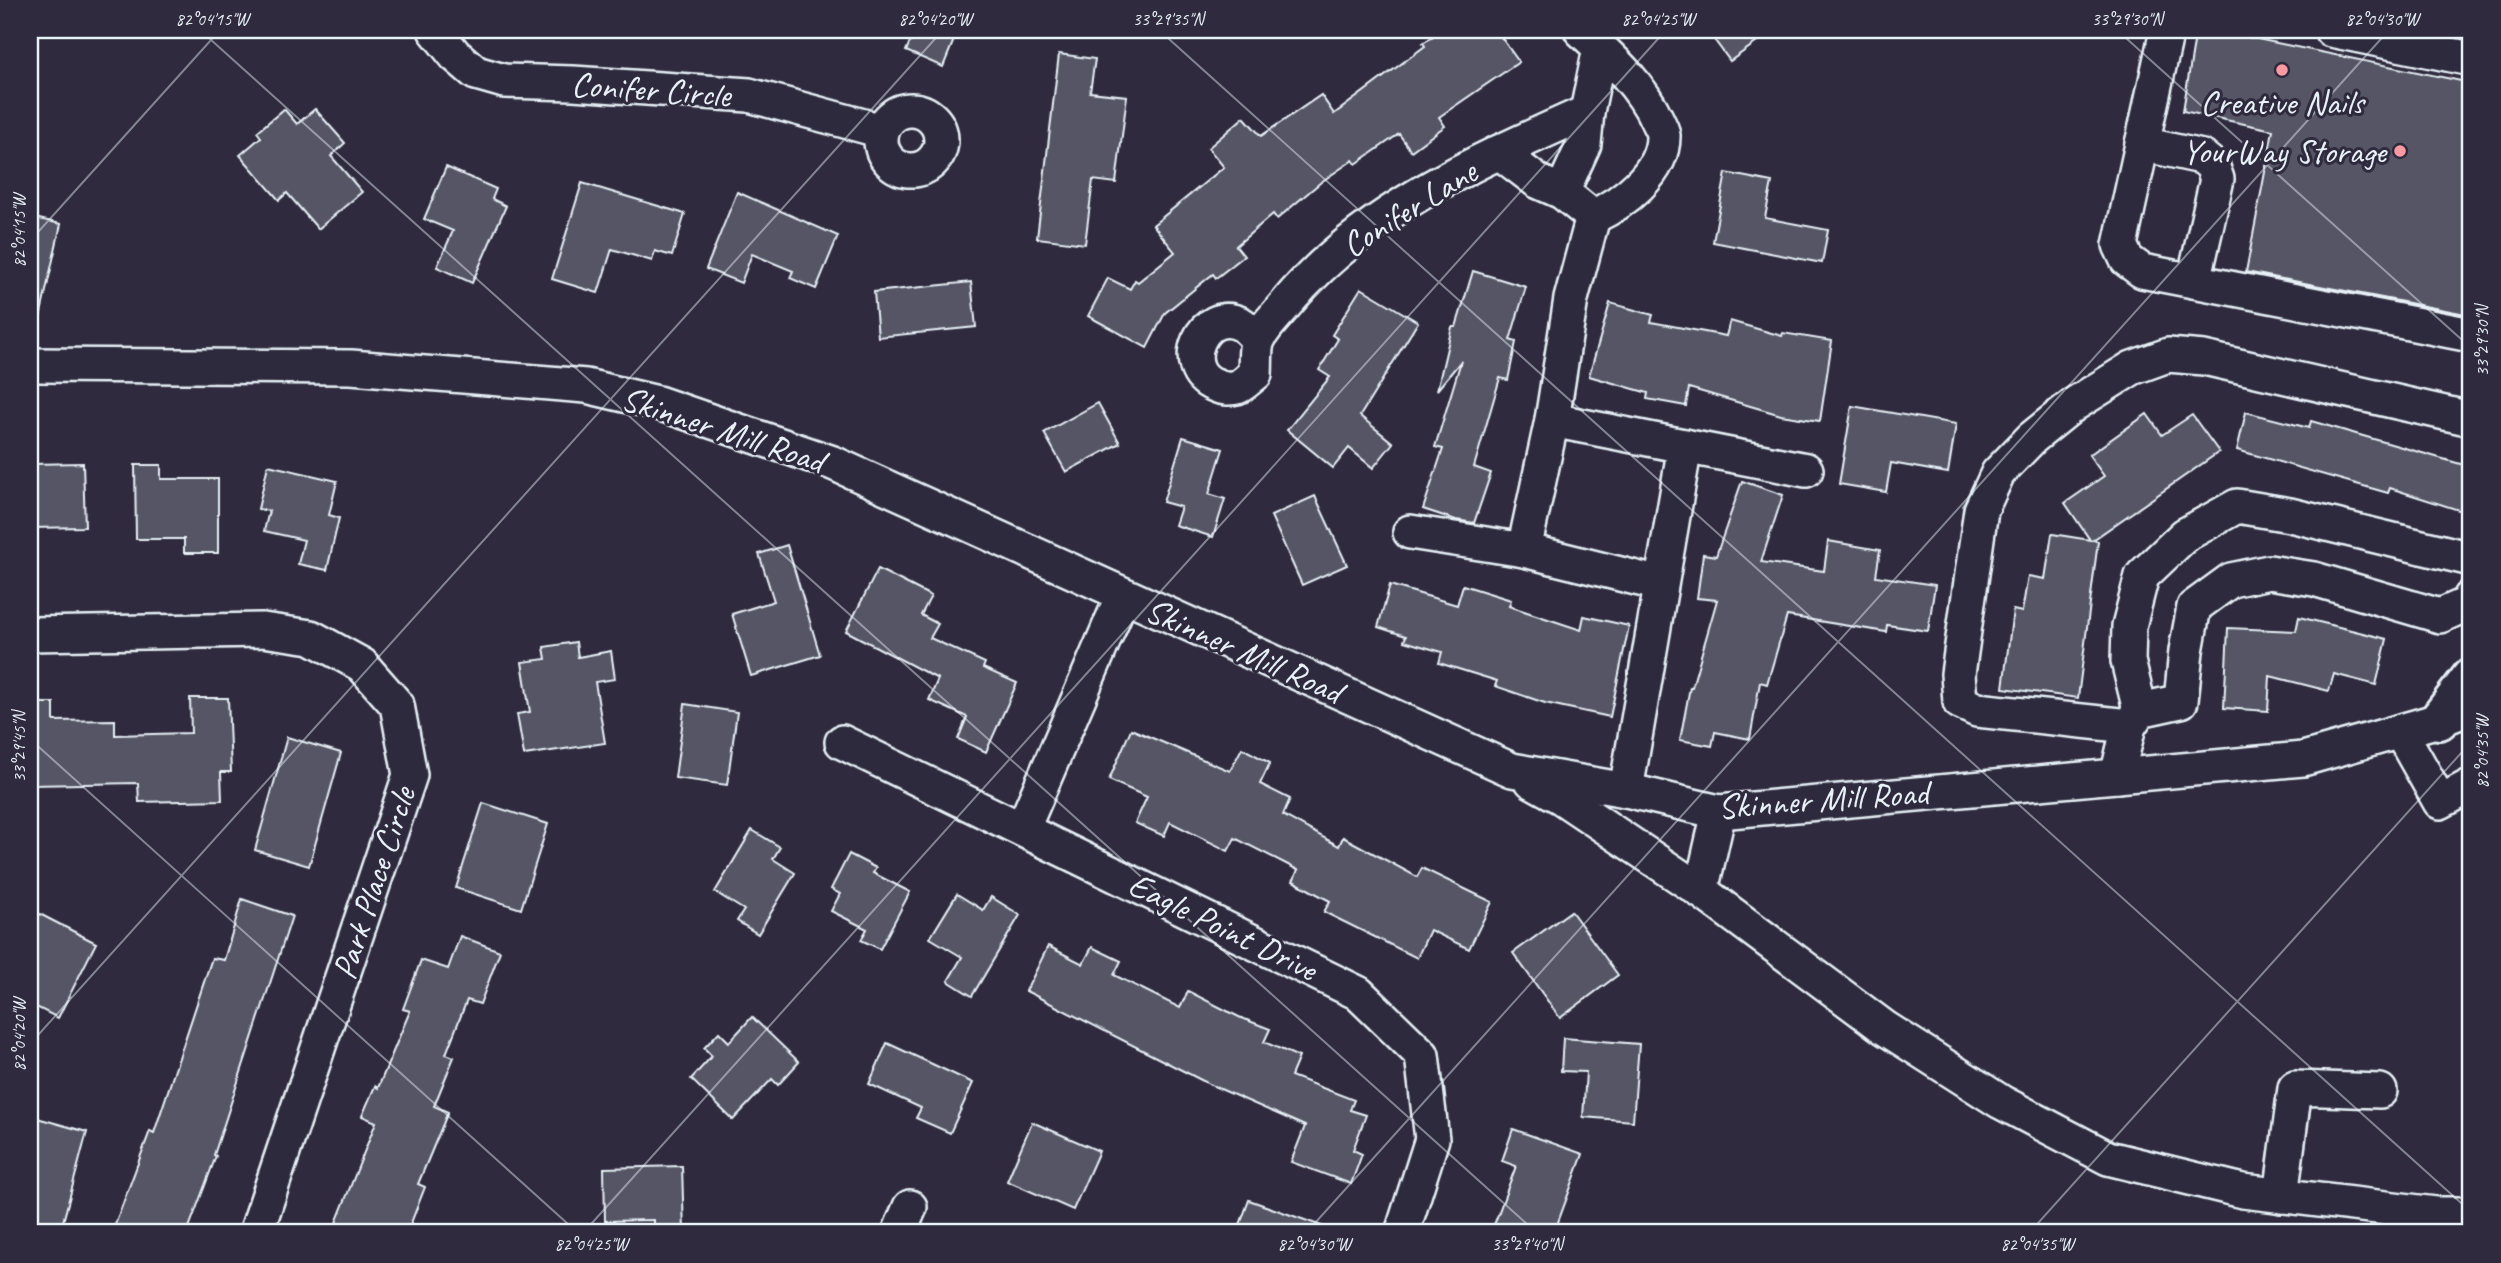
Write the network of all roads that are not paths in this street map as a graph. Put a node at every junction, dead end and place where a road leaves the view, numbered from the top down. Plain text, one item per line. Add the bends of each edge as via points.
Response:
1 (435, 30) edge
2 (2167, 30) edge
3 (2331, 30) edge
4 (1590, 39) edge
5 (2471, 59) edge
6 (1587, 112) junction
7 (882, 131) dead end
8 (2142, 144) junction
9 (1499, 152) junction
10 (1562, 192) junction
11 (1592, 218) junction
12 (2194, 281) junction
13 (2471, 335) edge
14 (1258, 339) dead end
15 (30, 365) edge
16 (2471, 419) edge
17 (1552, 420) junction
18 (1685, 446) junction
19 (1806, 470) dead end
20 (1410, 532) dead end
21 (1524, 550) junction
22 (2471, 559) edge
23 (1660, 584) junction
24 (1123, 595) junction
25 (2471, 597) edge
26 (30, 634) edge
27 (2471, 678) edge
28 (2455, 714) edge
29 (2134, 718) junction
30 (2400, 731) junction
31 (842, 742) dead end
32 (1512, 770) junction
33 (2117, 776) junction
34 (2471, 779) edge
35 (1626, 790) junction
36 (1718, 812) junction
37 (1023, 828) junction
38 (1701, 891) junction
39 (2380, 1091) dead end
40 (2281, 1196) junction
41 (2471, 1214) edge
42 (2446, 1223) edge
43 (256, 1233) edge
44 (1402, 1233) edge

1 - 7 street, Conifer Circle via 476,73 505,81 749,95
2 - 8 street
3 - 5 street
4 - 6 street
4 - 11 street via 1620,66 1650,105 1664,134 1658,160 1644,180 1627,198
6 - 9 street, Conifer Lane
6 - 10 street via 1584,144
8 - 12 street via 2120,245 2127,260 2142,271
8 - 12 street via 2202,157 2212,165 2217,179
9 - 10 street via 1537,181
9 - 14 street, Conifer Lane via 1433,186 1335,253
10 - 11 street
11 - 17 street via 1571,299
12 - 13 street
15 - 24 street, Skinner Mill Road via 351,367 586,386 658,402 833,464
16 - 29 street via 2248,366 2168,355 2132,368 2073,405 2032,438 1998,472 1981,510 1958,674 1961,702 1976,710
17 - 18 street
17 - 21 street
18 - 19 street
18 - 23 street
20 - 21 street
21 - 23 street
22 - 29 street via 2237,506 2185,535 2142,576 2129,626
23 - 35 street
24 - 32 street, Skinner Mill Road
24 - 37 street
25 - 29 street via 2467,604 2441,615 2291,575 2269,572 2231,580 2194,607 2181,701
26 - 43 street, Park Place Circle via 264,630 311,637 362,664 397,705 410,775
27 - 28 main road
28 - 30 street, Skinner Mill Road
29 - 33 street
30 - 33 street, Skinner Mill Road via 2303,759
30 - 34 street via 2440,802
31 - 37 street, Eagle Point Drive
32 - 35 street, Skinner Mill Road
32 - 38 street via 1561,797
33 - 36 street, Skinner Mill Road
35 - 36 street, Skinner Mill Road
36 - 38 street
37 - 44 street, Eagle Point Drive via 1358,992 1422,1055 1432,1139
38 - 40 street via 1885,1028 2001,1102 2096,1152 2243,1191
39 - 40 street via 2295,1088
40 - 42 street
41 - 42 street

